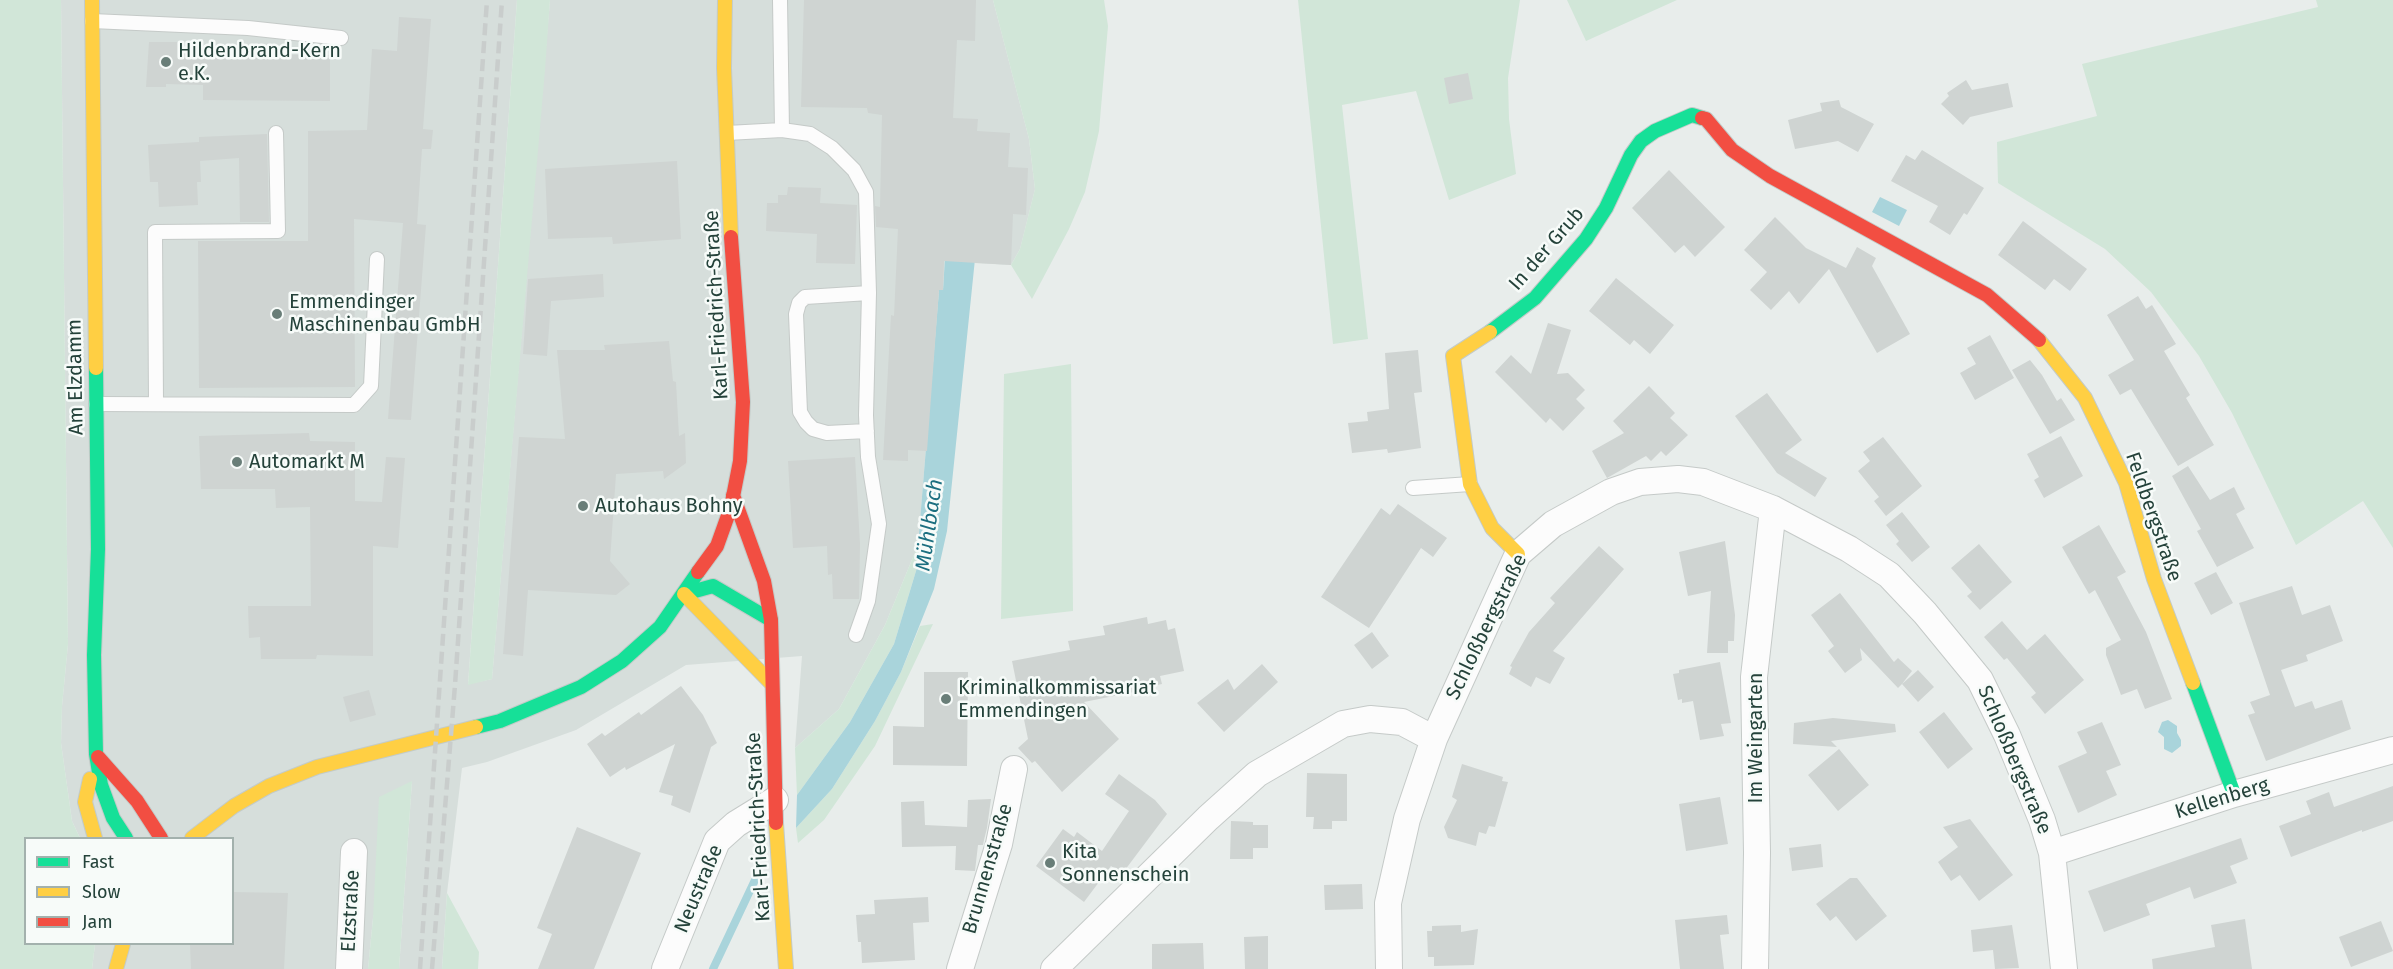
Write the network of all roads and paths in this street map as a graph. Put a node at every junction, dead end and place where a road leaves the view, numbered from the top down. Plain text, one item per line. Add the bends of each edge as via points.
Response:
1 (92, 0) edge
2 (725, 0) edge
3 (780, 0) edge
4 (92, 21) junction
5 (341, 38) dead end
6 (1706, 119) joint
7 (782, 130) junction
8 (276, 133) dead end
9 (727, 133) junction
10 (377, 259) dead end
11 (869, 293) junction
12 (96, 404) junction
13 (156, 404) junction
14 (867, 431) junction
15 (1470, 484) junction
16 (1413, 488) dead end
17 (733, 495) junction
18 (1773, 509) junction
19 (1518, 554) junction
20 (684, 594) junction
21 (771, 620) junction
22 (856, 635) dead end
23 (771, 683) junction
24 (1434, 740) junction
25 (2393, 750) edge
26 (96, 754) junction
27 (1014, 769) dead end
28 (2234, 794) junction
29 (775, 800) junction
30 (95, 837) edge
31 (125, 837) edge
32 (160, 837) edge
33 (193, 837) edge
34 (354, 852) dead end
35 (2052, 853) junction
36 (123, 945) edge
37 (116, 969) edge
38 (349, 969) edge
39 (665, 969) edge
40 (786, 969) edge
41 (960, 969) edge
42 (1054, 969) edge
43 (1389, 969) edge
44 (1755, 969) edge
45 (2064, 969) edge

1 - 4 street, Am Elzdamm
2 - 9 street, Karl-Friedrich-Straße
3 - 7 lane
4 - 5 lane via 248,28
4 - 12 street, Am Elzdamm
6 - 15 street, In der Grub via 1692,115 1654,131 1641,141 1606,208 1579,248 1535,298 1453,356
6 - 28 street, Feldbergstraße via 1732,150 1770,176 1987,295 2038,339 2085,398 2126,483 2154,579
7 - 9 lane
7 - 11 lane via 810,134 832,148 854,170 866,192
8 - 13 lane via 278,231 155,232
9 - 17 street, Karl-Friedrich-Straße via 743,402 740,461
10 - 13 lane via 371,386 354,405
11 - 14 lane
11 - 14 lane via 805,297 796,314 800,412 806,422 827,433
12 - 13 lane
12 - 26 street, Am Elzdamm
14 - 22 lane via 879,524 868,600
15 - 16 lane
15 - 19 street via 1492,528
17 - 20 street, Karl-Friedrich-Straße via 717,546
17 - 21 street, Karl-Friedrich-Straße via 764,581
18 - 19 street, Schloßbergstraße via 1702,482 1640,482 1579,508
18 - 35 street, Schloßbergstraße via 1850,549 1889,575 1980,680 2007,735
18 - 44 street, Im Weingarten via 1754,677
19 - 24 street, Schloßbergstraße
20 - 21 street via 713,585
20 - 23 street
20 - 33 street, Karl-Friedrich-Straße via 660,627 630,654 581,687 501,721 317,767 269,786
21 - 23 street, Karl-Friedrich-Straße
23 - 29 street, Karl-Friedrich-Straße
24 - 42 street via 1402,722 1370,719 1343,723 1257,774
24 - 43 street, Schloßbergstraße via 1407,819 1388,903
25 - 28 street, Kellenberg
26 - 30 street, Am Elzdamm via 85,802
26 - 31 street, Am Elzdamm via 101,785 113,818
26 - 32 street via 137,801
27 - 41 street, Brunnenstraße via 999,844
28 - 35 street, Kellenberg
29 - 39 street, Neustraße via 717,841
29 - 40 street, Karl-Friedrich-Straße
34 - 38 street, Elzstraße
35 - 45 street, Schloßbergstraße
36 - 37 street

